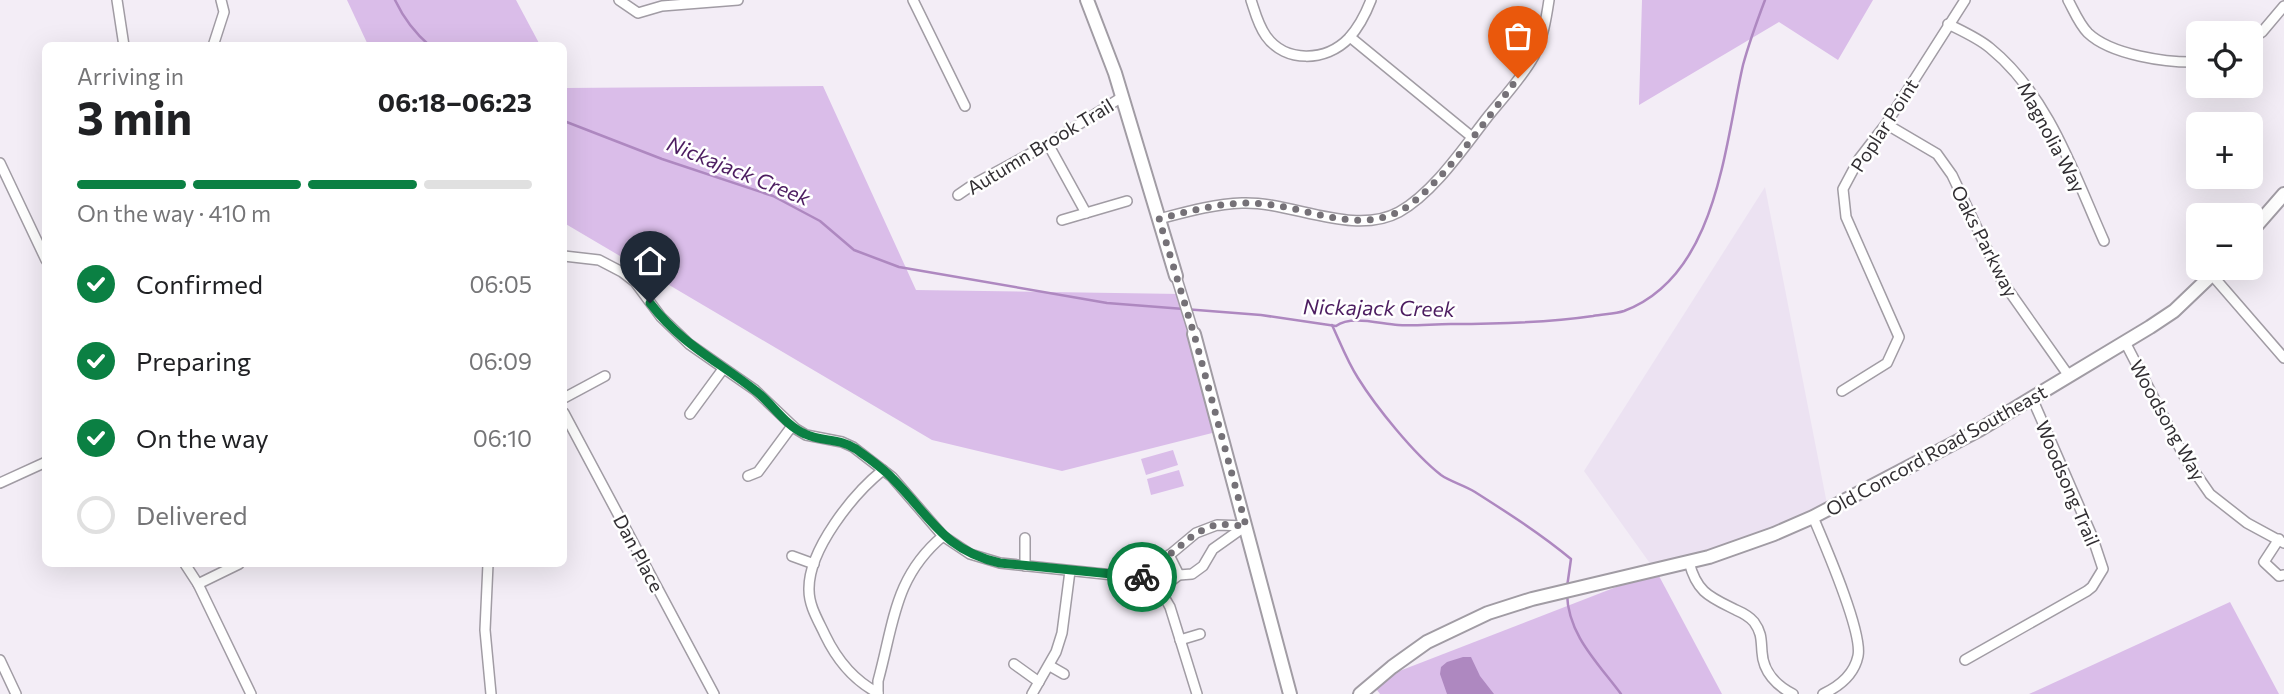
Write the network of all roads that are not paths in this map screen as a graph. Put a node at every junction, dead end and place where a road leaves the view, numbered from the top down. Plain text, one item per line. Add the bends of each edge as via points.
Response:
1 (117, 0) edge
2 (222, 0) edge
3 (619, 0) edge
4 (738, 0) edge
5 (913, 0) edge
6 (1087, 0) edge
7 (1251, 0) edge
8 (1371, 0) edge
9 (1549, 0) edge
10 (1965, 0) edge
11 (2068, 0) edge
12 (2284, 6) edge
13 (1948, 24) junction
14 (2263, 31) edge
15 (1350, 37) junction
16 (123, 42) edge
17 (214, 42) edge
18 (2186, 61) edge
19 (1122, 97) junction
20 (965, 106) dead end
21 (1886, 124) junction
22 (1472, 137) junction
23 (1048, 144) junction
24 (0, 163) edge
25 (2284, 194) edge
26 (958, 195) dead end
27 (1127, 201) dead end
28 (1086, 213) junction
29 (2263, 218) edge
30 (1159, 219) junction
31 (1062, 220) dead end
32 (2104, 242) dead end
33 (42, 252) edge
34 (567, 256) edge
35 (1177, 276) joint
36 (2207, 280) edge
37 (2223, 280) edge
38 (1194, 334) joint
39 (2125, 342) junction
40 (2284, 358) edge
41 (723, 369) junction
42 (605, 376) dead end
43 (2069, 376) junction
44 (1842, 391) dead end
45 (567, 396) edge
46 (2032, 398) junction
47 (690, 414) dead end
48 (567, 419) edge
49 (792, 426) junction
50 (42, 464) edge
51 (883, 471) junction
52 (748, 476) dead end
53 (0, 483) edge
54 (1813, 517) junction
55 (1246, 526) junction
56 (943, 536) junction
57 (1026, 538) dead end
58 (2281, 541) edge
59 (1169, 555) junction
60 (792, 556) dead end
61 (1689, 562) junction
62 (814, 564) junction
63 (1025, 566) junction
64 (187, 567) edge
65 (233, 567) edge
66 (488, 567) edge
67 (1070, 572) junction
68 (1179, 575) junction
69 (2284, 575) edge
70 (1142, 578) junction
71 (198, 584) junction
72 (1159, 590) junction
73 (1200, 634) dead end
74 (1180, 640) junction
75 (0, 660) edge
76 (1965, 660) dead end
77 (1014, 664) dead end
78 (1050, 666) junction
79 (1064, 674) dead end
80 (1039, 682) junction
81 (16, 694) edge
82 (251, 694) edge
83 (491, 694) edge
84 (714, 694) edge
85 (878, 694) edge
86 (1032, 694) edge
87 (1197, 694) edge
88 (1290, 694) edge
89 (1360, 694) edge
90 (1793, 694) edge
91 (1823, 694) edge

1 - 16 street
2 - 17 street via 224,12
3 - 4 street via 638,13 662,6
5 - 20 street
6 - 19 street
7 - 15 street via 1265,34 1288,53 1316,56
8 - 15 street
9 - 22 street via 1545,30 1533,58
10 - 13 street, Poplar Point
11 - 18 street via 2090,35 2110,46 2149,59
12 - 14 street
13 - 21 street, Poplar Point
13 - 32 street, Magnolia Way via 1988,45 2030,88
15 - 22 street
19 - 23 street, Autumn Brook Trail
19 - 30 street
21 - 43 street, Oaks Parkway via 1937,154 1952,175 2002,281
21 - 44 street, Poplar Point via 1843,189 1846,217 1899,337 1886,363
22 - 30 street via 1447,168 1398,212 1348,221 1242,202
23 - 26 street, Autumn Brook Trail
23 - 28 street
24 - 33 street
25 - 29 street
27 - 28 street
28 - 31 street
30 - 35 street
34 - 41 street via 599,260 622,272 688,344
35 - 38 street
36 - 39 street, Old Concord Road Southeast via 2174,311
37 - 40 street
38 - 55 street
39 - 43 street, Old Concord Road Southeast
39 - 58 street, Woodsong Way via 2185,458 2210,494 2247,523
41 - 47 street
41 - 49 street via 755,390
42 - 45 street
43 - 46 street, Old Concord Road Southeast
46 - 54 street, Old Concord Road Southeast via 1917,465
46 - 76 street, Woodsong Trail via 2103,569 2087,591
48 - 84 street, Dan Place
49 - 51 street via 806,435 853,447
49 - 52 street via 758,472
50 - 53 street
51 - 56 street
51 - 62 street via 852,498
54 - 61 street, Old Concord Road Southeast
54 - 91 street via 1858,640 1854,667 1836,688
55 - 59 street via 1217,524 1196,533
55 - 68 street via 1213,550 1203,566 1192,574
55 - 88 street
56 - 63 street via 984,560
56 - 85 street via 918,560 902,588
57 - 63 street
58 - 69 street via 2264,562 2279,576
59 - 68 street
59 - 70 street
60 - 62 street
61 - 89 street, Old Concord Road Southeast via 1488,612 1443,633
61 - 90 street via 1697,585 1706,594 1751,618 1763,641 1769,672
62 - 85 street via 809,589 813,611 842,663 862,685
63 - 67 street
64 - 71 street
65 - 71 street
66 - 83 street via 485,630
67 - 70 street
67 - 78 street via 1062,633
68 - 72 street
70 - 72 street
71 - 82 street
72 - 74 street via 1170,607
73 - 74 street
74 - 87 street
75 - 81 street
77 - 80 street
78 - 79 street
78 - 80 street
80 - 86 street

